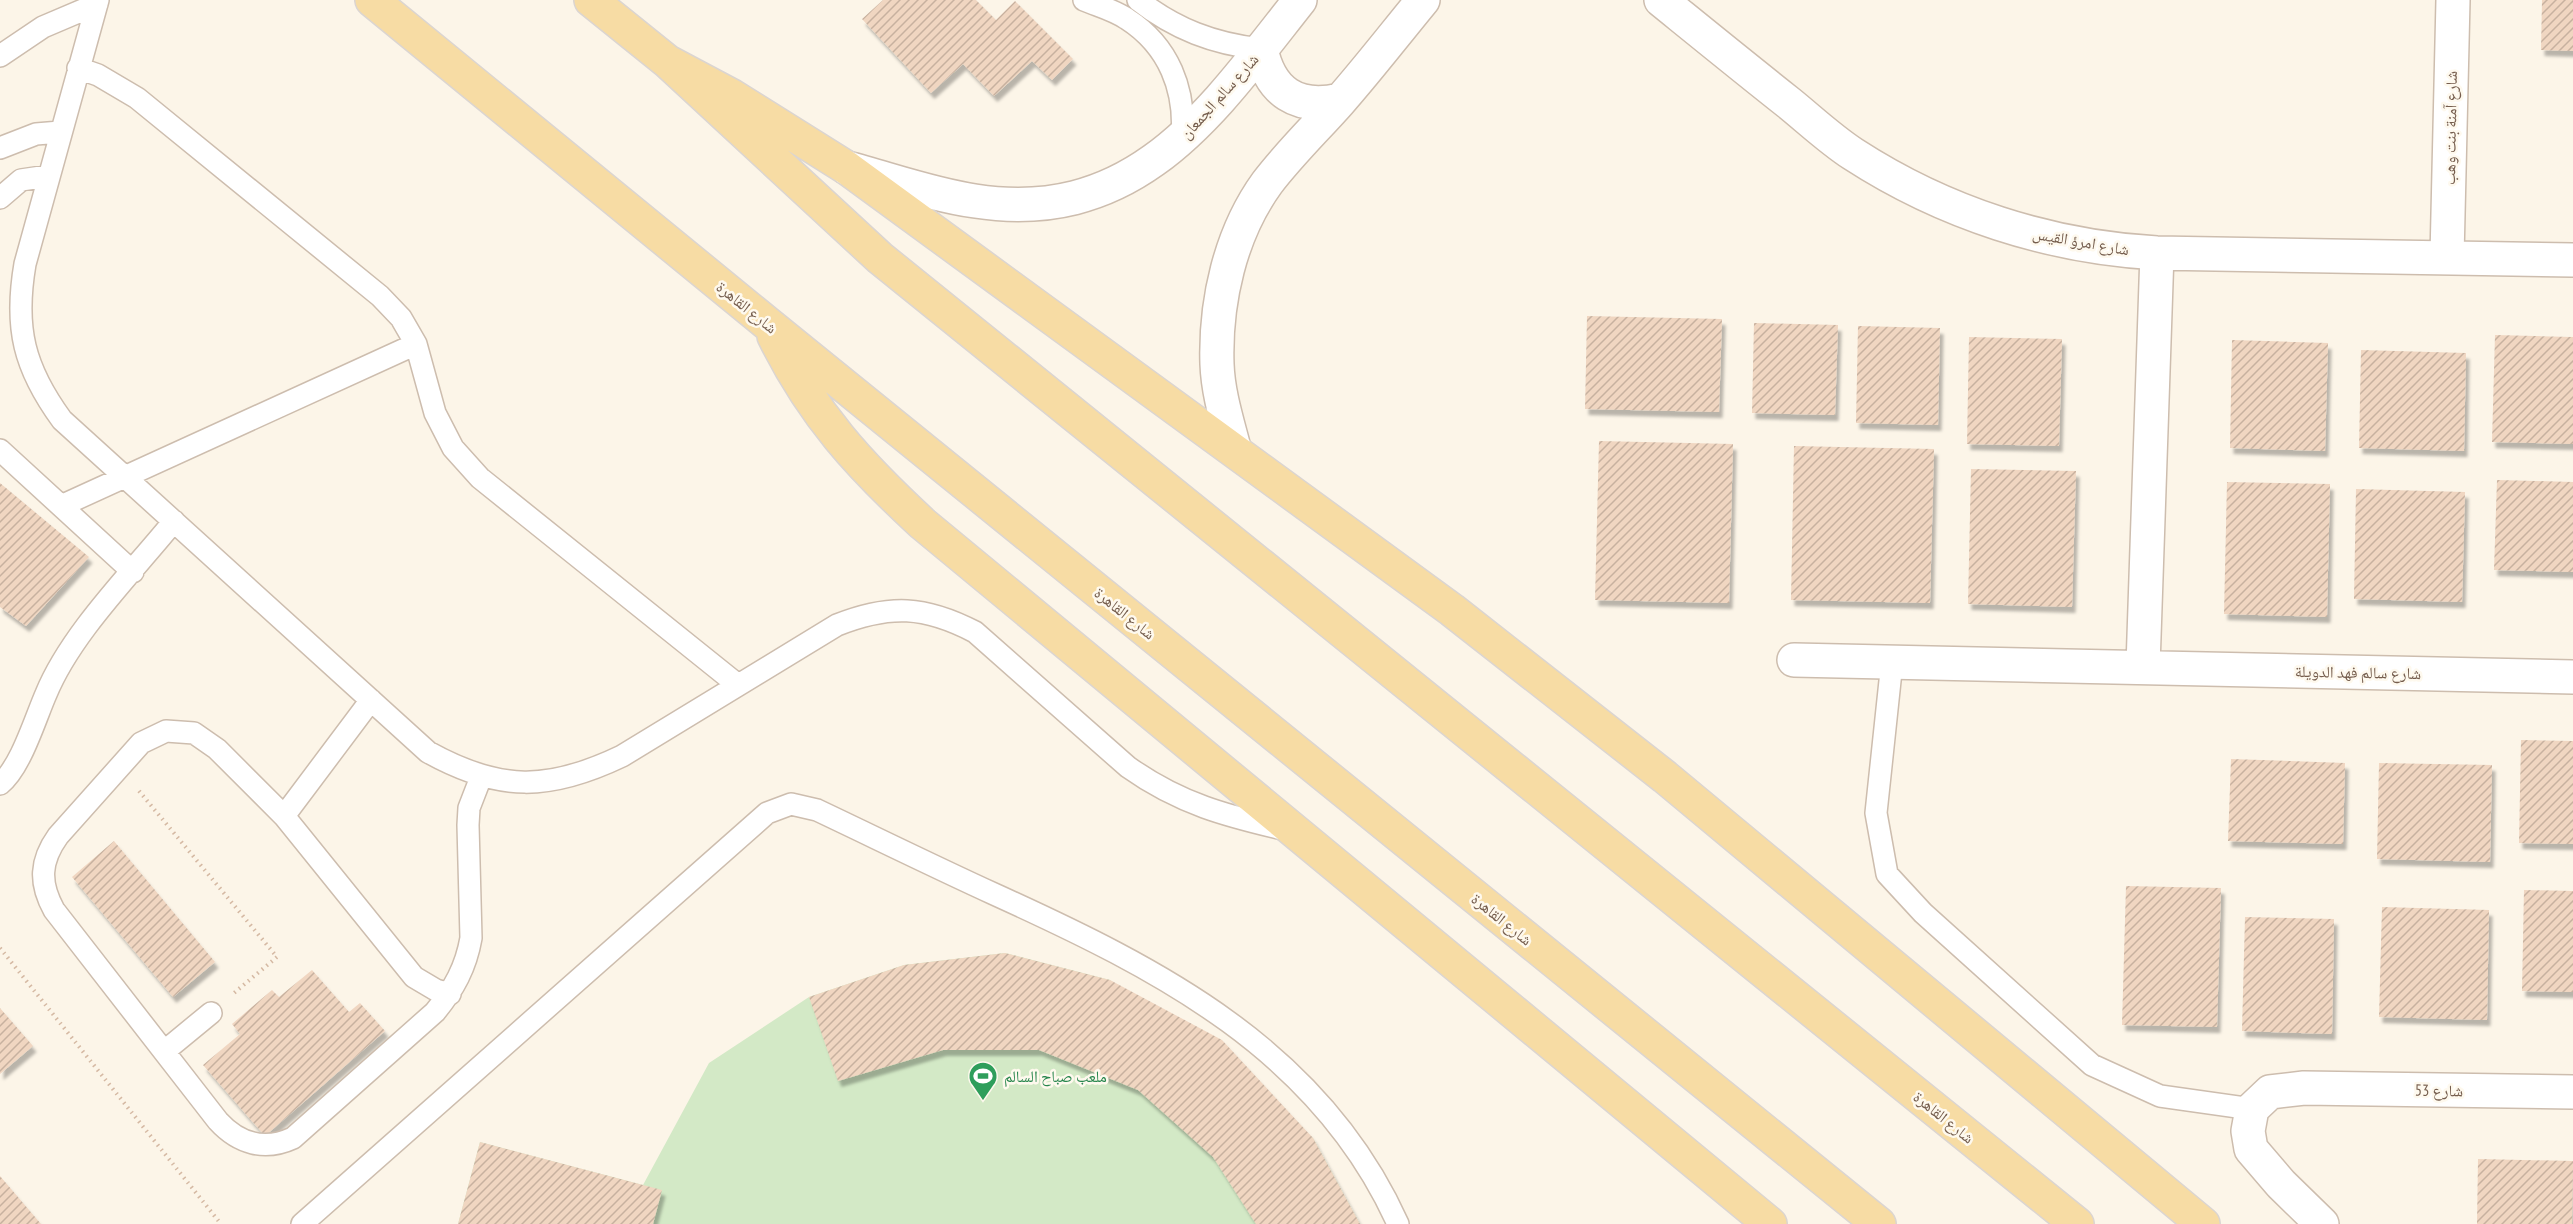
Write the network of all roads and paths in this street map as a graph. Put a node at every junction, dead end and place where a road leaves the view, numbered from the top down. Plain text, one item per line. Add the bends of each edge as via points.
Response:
1 (372, 0) edge
2 (591, 0) edge
3 (1084, 0) edge
4 (1138, 0) edge
5 (1300, 0) edge
6 (1423, 0) edge
7 (1661, 0) edge
8 (2453, 0) edge
9 (98, 2) edge
10 (1261, 49) junction
11 (0, 56) edge
12 (668, 62) junction
13 (78, 68) junction
14 (1340, 100) junction
15 (60, 132) junction
16 (1182, 138) junction
17 (0, 148) edge
18 (847, 168) junction
19 (48, 176) junction
20 (0, 198) edge
21 (2157, 253) junction
22 (2447, 257) junction
23 (2573, 260) edge
24 (768, 324) junction
25 (416, 344) junction
26 (1234, 448) junction
27 (0, 450) edge
28 (124, 478) junction
29 (62, 506) junction
30 (174, 521) junction
31 (133, 572) junction
32 (1794, 660) dead end
33 (1892, 662) junction
34 (2143, 666) junction
35 (2573, 677) edge
36 (738, 686) junction
37 (371, 700) junction
38 (120, 767) junction
39 (482, 777) junction
40 (0, 784) edge
41 (284, 816) junction
42 (1296, 833) junction
43 (0, 948) edge
44 (450, 994) junction
45 (211, 1013) joint
46 (166, 1050) junction
47 (2573, 1092) edge
48 (2252, 1108) junction
49 (221, 1224) edge
50 (302, 1224) edge
51 (1398, 1224) edge
52 (1770, 1224) edge
53 (1879, 1224) edge
54 (2077, 1224) edge
55 (2203, 1224) edge
56 (2322, 1224) edge

1 - 24 main road, شارع القاهرة
2 - 12 main road, شارع القاهرة
3 - 16 lane via 1125,17 1160,49 1180,92
4 - 10 lane via 1162,18 1201,37
5 - 10 street, شارع سالم الجمعان
6 - 14 street
7 - 21 street, شارع امرؤ القيس via 1852,153 1911,187 1958,209 2038,235 2088,246
8 - 22 street, شارع آمنة بنت وهب
9 - 11 lane via 43,27
9 - 13 lane
10 - 14 street via 1265,67 1287,95 1322,105
10 - 16 street, شارع سالم الجمعان via 1231,88
12 - 18 main road via 741,101
12 - 54 main road, شارع القاهرة via 879,258
13 - 15 lane
13 - 25 lane via 137,98 380,296 401,318
14 - 26 street via 1265,185 1232,253 1222,290 1217,366
15 - 17 lane via 36,134
15 - 19 lane
16 - 18 street, شارع سالم الجمعان via 1139,172 1101,191 1060,201 1017,205 974,201
18 - 26 main road
19 - 20 lane via 21,180
19 - 28 lane via 20,296 23,341 43,393 62,420
21 - 22 street, شارع امرؤ القيس
21 - 34 street
22 - 23 street, شارع امرؤ القيس
24 - 42 main road via 817,412 887,492
24 - 53 main road, شارع القاهرة
25 - 28 lane
25 - 36 lane via 435,413 453,448 480,478
26 - 55 main road via 1452,610 1665,777
27 - 29 lane
28 - 29 lane
28 - 30 lane
29 - 31 lane
30 - 31 lane
30 - 37 lane
31 - 40 lane via 64,660 13,769
32 - 33 street, شارع سالم فهد الدويلة
33 - 34 street, شارع سالم فهد الدويلة
33 - 48 lane via 1876,813 1887,874 1923,913 2092,1065 2160,1096
34 - 35 street, شارع سالم فهد الدويلة
36 - 39 lane via 585,774 548,782
36 - 42 lane via 837,625 883,611 921,611 950,619 975,632 1152,784 1203,809
37 - 39 lane via 429,752
37 - 41 lane
38 - 41 lane via 141,743 153,736 166,731 194,733 217,749
38 - 45 path via 277,957
38 - 46 lane via 48,849 42,880 54,910
39 - 44 lane via 469,808 471,938 464,968
41 - 44 lane via 414,976
42 - 52 main road
43 - 49 path
44 - 46 lane via 435,1012 293,1138 281,1144 253,1144 228,1131
45 - 46 lane
47 - 48 street, شارع 53 via 2304,1088 2270,1092
48 - 56 street via 2248,1131 2252,1149
50 - 51 lane via 767,813 791,804 817,810 1107,946 1217,1013 1312,1092 1351,1141

